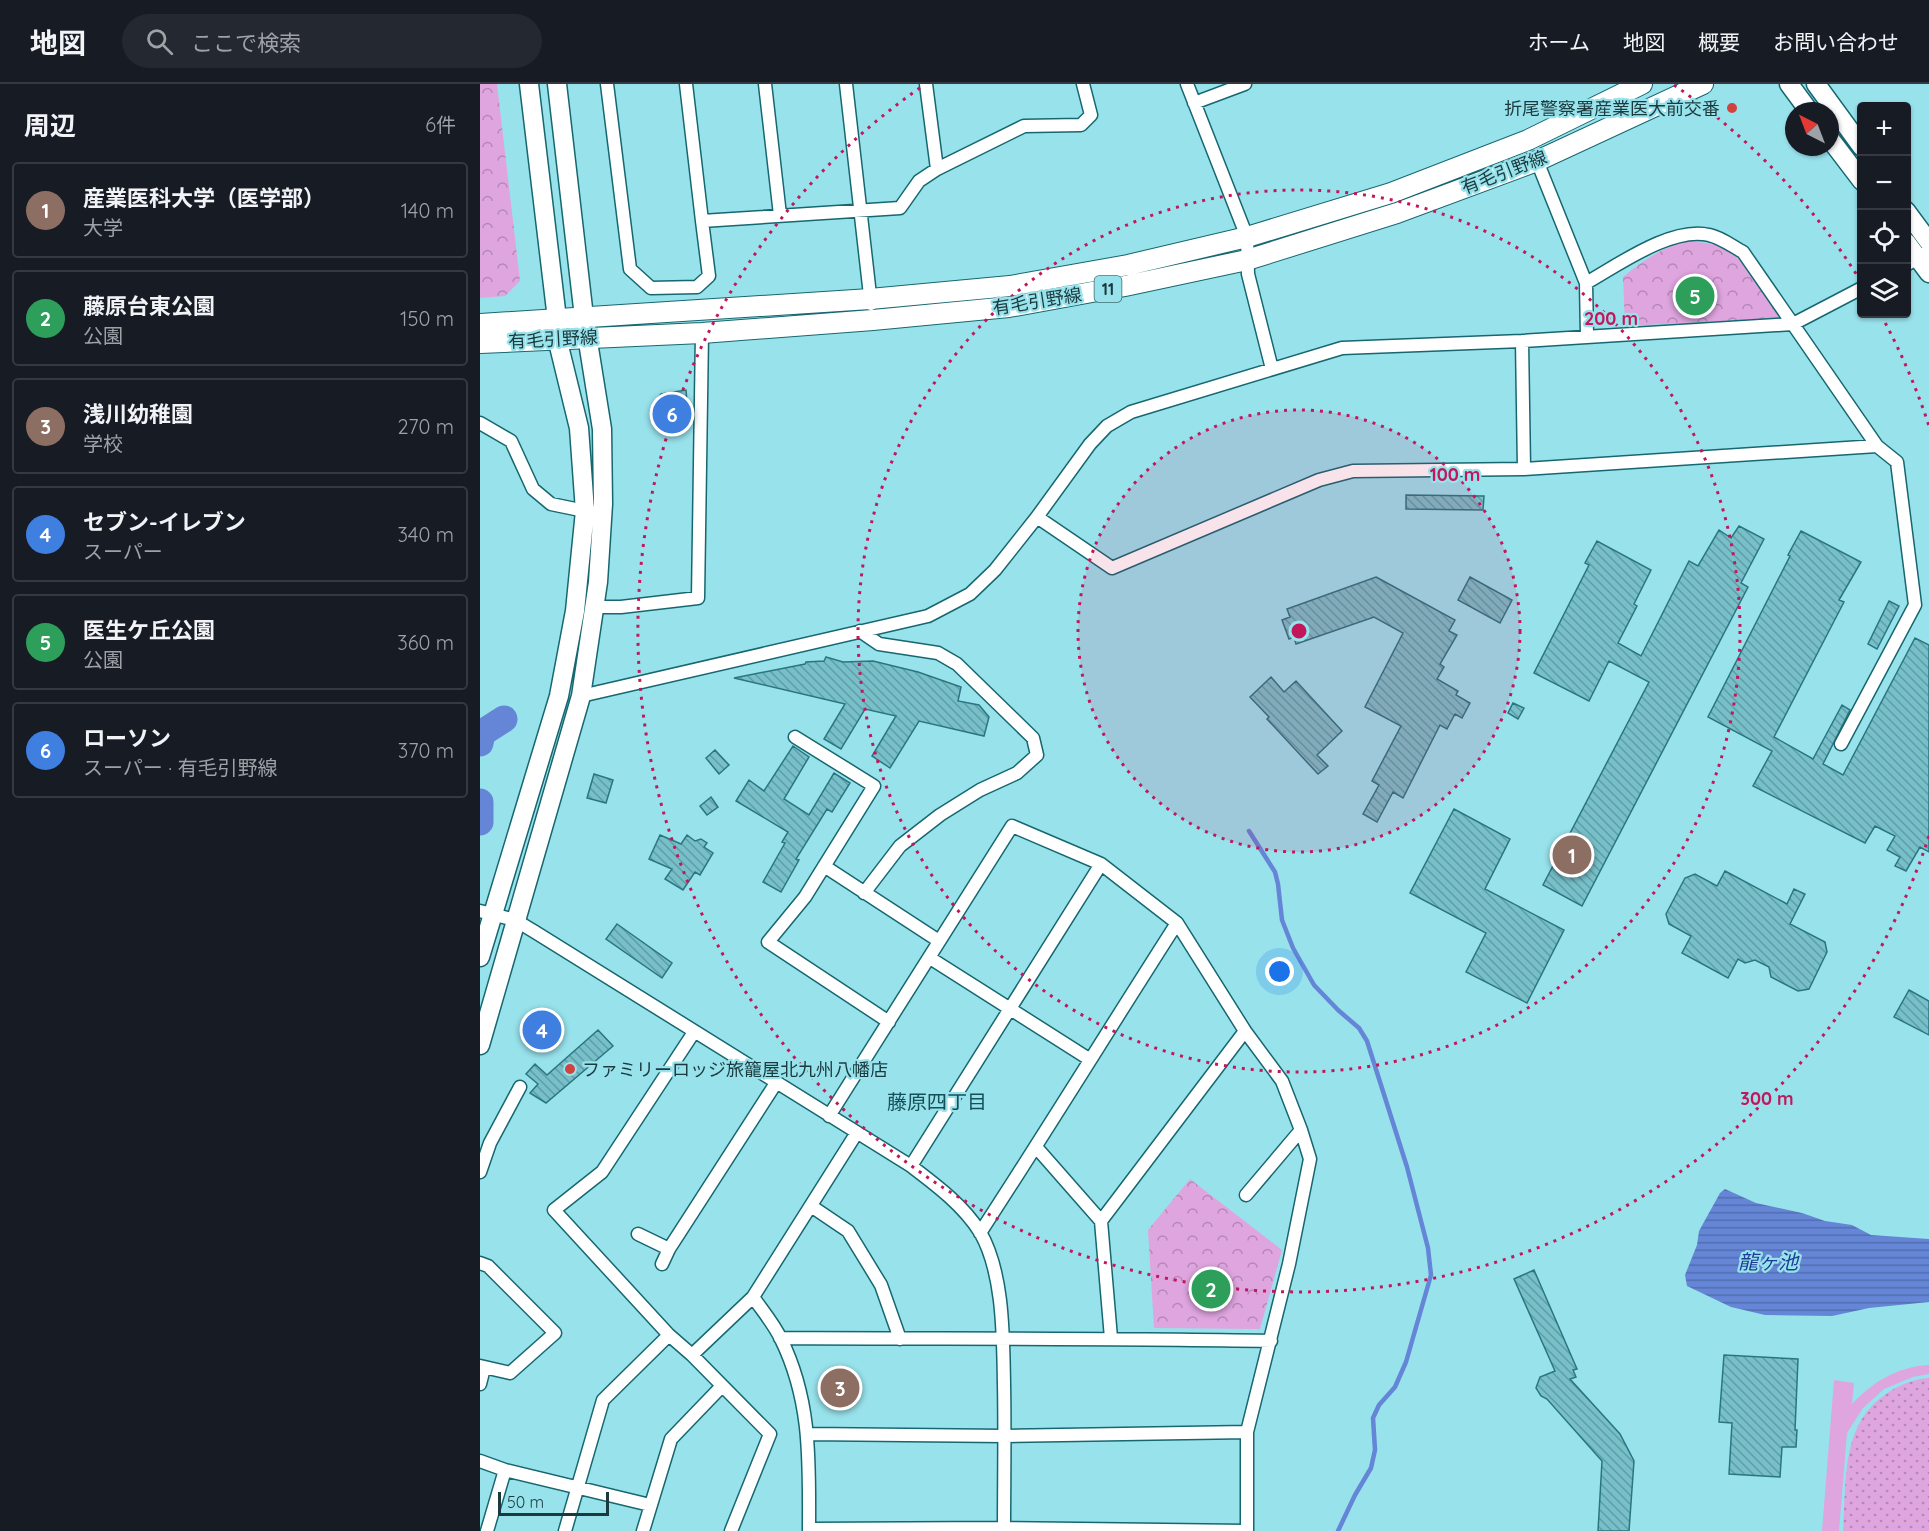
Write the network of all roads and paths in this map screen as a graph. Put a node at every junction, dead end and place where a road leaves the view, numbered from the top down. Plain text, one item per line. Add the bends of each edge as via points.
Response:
1 (529, 84) edge
2 (557, 84) edge
3 (607, 84) edge
4 (686, 84) edge
5 (765, 84) edge
6 (846, 84) edge
7 (926, 84) edge
8 (1083, 84) edge
9 (1186, 84) edge
10 (1245, 84) edge
11 (1642, 84) edge
12 (1703, 84) edge
13 (1789, 84) edge
14 (1816, 84) edge
15 (1802, 102) edge
16 (1194, 103) junction
17 (1857, 140) edge
18 (1839, 151) edge
19 (1537, 161) junction
20 (937, 169) junction
21 (1857, 174) edge
22 (859, 209) junction
23 (780, 215) junction
24 (1911, 218) edge
25 (702, 221) junction
26 (1247, 237) junction
27 (1929, 242) edge
28 (1911, 249) edge
29 (1247, 260) junction
30 (1921, 262) edge
31 (1586, 283) junction
32 (1857, 291) edge
33 (870, 299) junction
34 (584, 317) junction
35 (873, 320) junction
36 (480, 324) edge
37 (1793, 324) junction
38 (557, 329) junction
39 (702, 333) junction
40 (588, 337) junction
41 (1587, 337) junction
42 (1522, 341) junction
43 (480, 343) edge
44 (1272, 369) junction
45 (480, 423) edge
46 (1877, 446) junction
47 (1524, 469) junction
48 (585, 511) junction
49 (1037, 517) junction
50 (594, 607) junction
51 (860, 631) junction
52 (581, 696) junction
53 (795, 737) dead end
54 (1841, 744) dead end
55 (1101, 864) junction
56 (824, 866) junction
57 (864, 893) junction
58 (486, 912) edge
59 (515, 920) junction
60 (1177, 923) junction
61 (939, 941) junction
62 (480, 957) edge
63 (930, 958) junction
64 (1010, 1009) junction
65 (889, 1022) junction
66 (1245, 1031) junction
67 (694, 1032) junction
68 (480, 1045) edge
69 (1089, 1059) junction
70 (776, 1083) junction
71 (520, 1086) dead end
72 (829, 1116) junction
73 (1301, 1130) junction
74 (856, 1134) junction
75 (1036, 1147) junction
76 (911, 1166) junction
77 (480, 1172) edge
78 (1246, 1195) dead end
79 (811, 1206) junction
80 (1101, 1221) junction
81 (980, 1233) junction
82 (638, 1234) dead end
83 (669, 1249) junction
84 (480, 1263) edge
85 (662, 1264) dead end
86 (753, 1296) junction
87 (669, 1335) junction
88 (780, 1338) junction
89 (1111, 1338) junction
90 (900, 1339) junction
91 (1003, 1340) junction
92 (1271, 1341) junction
93 (692, 1355) junction
94 (482, 1367) edge
95 (480, 1384) edge
96 (722, 1386) junction
97 (1247, 1432) junction
98 (808, 1434) junction
99 (1005, 1436) junction
100 (480, 1461) edge
101 (505, 1470) junction
102 (578, 1486) junction
103 (650, 1505) junction
104 (1004, 1529) edge
105 (809, 1530) edge
106 (487, 1531) edge
107 (565, 1531) edge
108 (643, 1531) edge
109 (731, 1531) edge
110 (1247, 1531) edge

1 - 38 street
2 - 34 street
3 - 25 street via 630,269 651,288 697,287 709,276
4 - 25 street
5 - 23 street
6 - 22 street
7 - 20 street
8 - 20 street via 1091,114 1081,125 1024,126
9 - 16 street
10 - 16 street
11 - 26 main road, 有毛引野線 / 11 via 1518,144 1391,193
12 - 19 main road, 有毛引野線 / 11
13 - 15 street
14 - 17 street
16 - 26 street
18 - 21 street
19 - 29 main road, 有毛引野線 / 11 via 1397,213
19 - 31 street
20 - 22 street via 919,181 900,208
22 - 23 street
22 - 33 street
23 - 25 street
24 - 27 street
26 - 29 street
26 - 33 main road, 有毛引野線 / 11 via 1128,265 1010,286
28 - 30 street
29 - 35 main road, 有毛引野線 / 11 via 1009,307
29 - 44 street
31 - 37 street via 1680,235 1709,235 1743,252
31 - 41 street
32 - 37 street
33 - 34 main road, 有毛引野線 / 11
33 - 35 street
34 - 38 main road, 有毛引野線 / 11
34 - 40 street
35 - 39 main road, 有毛引野線 / 11
36 - 38 main road, 有毛引野線 / 11
37 - 41 street
37 - 46 street
38 - 40 main road, 有毛引野線 / 11
38 - 43 main road, 有毛引野線 / 11
38 - 48 street via 579,428
39 - 40 main road, 有毛引野線 / 11
39 - 50 street via 698,598
40 - 50 street via 602,429 603,504
41 - 42 street
42 - 44 street via 1342,348
42 - 47 street
44 - 49 street via 1131,412 1107,426
45 - 48 street via 511,441 533,489 551,504
46 - 47 street
46 - 54 street via 1897,462 1915,605
47 - 49 street via 1353,471 1319,480 1112,568
48 - 58 street via 575,611 559,696
49 - 51 street via 970,594 928,616
50 - 52 street
51 - 52 street
51 - 57 street via 879,644 938,653 957,664 1033,738 1037,755 1017,773 980,790 900,846
52 - 59 street
53 - 56 street via 874,786
55 - 60 street
55 - 61 street via 1012,826
55 - 64 street
56 - 57 street
56 - 65 street via 805,897 768,942
57 - 61 street
58 - 59 street
58 - 62 street
59 - 67 street
59 - 68 street
60 - 66 street
60 - 69 street
61 - 63 street
63 - 64 street
63 - 65 street
64 - 69 street
64 - 76 street
65 - 72 street
66 - 73 street via 1282,1081
66 - 80 street
67 - 70 street
67 - 87 street via 603,1172 554,1210
69 - 75 street
70 - 72 street
70 - 83 street
71 - 77 street via 490,1143
72 - 74 street
73 - 78 street
73 - 92 street via 1310,1159
74 - 76 street
74 - 79 street
75 - 80 street
75 - 81 street
76 - 81 street via 946,1191
79 - 86 street
79 - 90 street via 848,1232 881,1285
80 - 89 street
81 - 91 street via 997,1275
82 - 83 street
83 - 85 street
84 - 94 street via 488,1266 555,1333 510,1373
86 - 88 street
86 - 93 street
87 - 93 street
87 - 102 street via 603,1400
88 - 90 street
88 - 98 street via 799,1386
89 - 91 street
89 - 92 street
90 - 91 street
91 - 99 street
92 - 97 street
93 - 96 street
94 - 95 street
96 - 103 street via 671,1438
96 - 109 street via 770,1434
97 - 99 street
97 - 110 street
98 - 99 street
98 - 105 street
99 - 104 street
100 - 101 street
101 - 102 street
101 - 106 street
102 - 103 street
102 - 107 street
103 - 108 street
104 - 105 street
104 - 110 street

